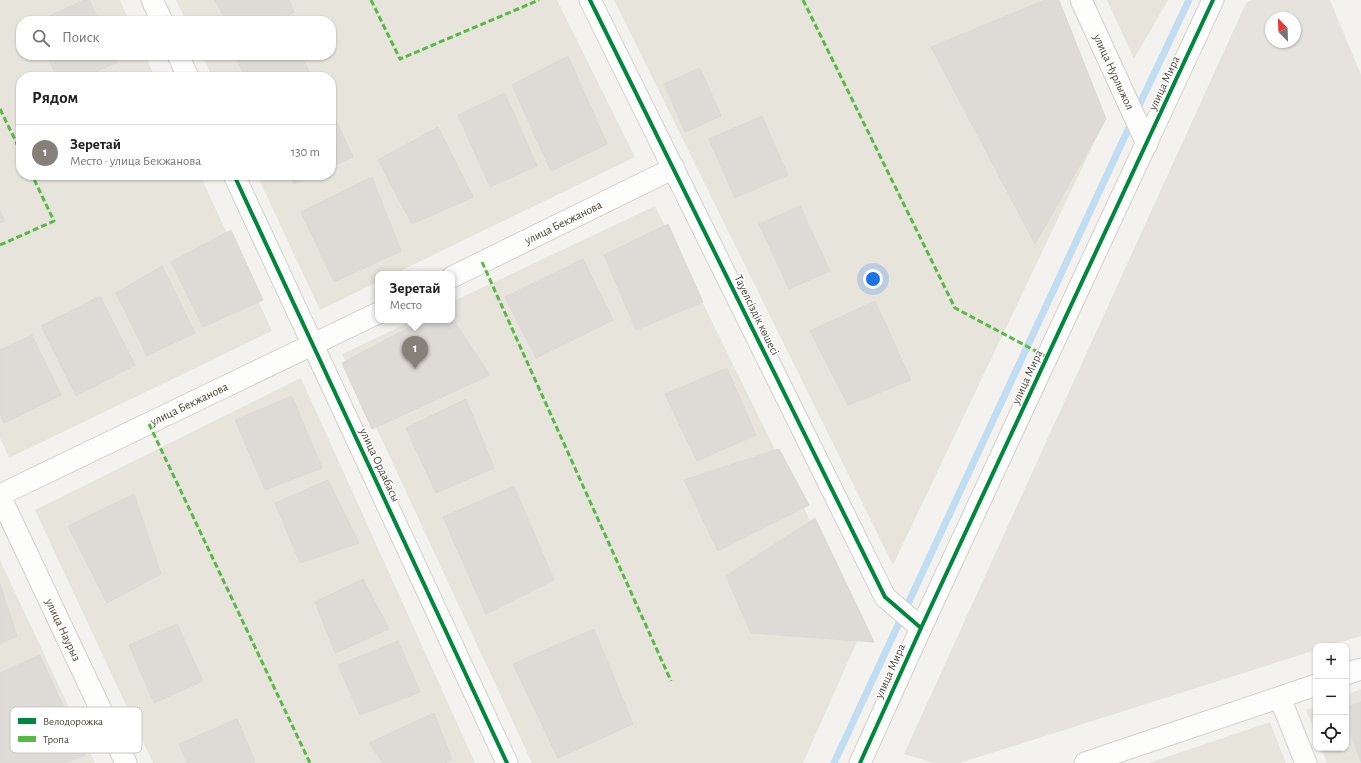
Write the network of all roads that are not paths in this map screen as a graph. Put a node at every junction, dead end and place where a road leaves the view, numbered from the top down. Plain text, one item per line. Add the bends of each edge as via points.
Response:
1 (152, 0) edge
2 (590, 0) edge
3 (1081, 0) edge
4 (1213, 0) edge
5 (160, 16) edge
6 (180, 60) edge
7 (186, 72) edge
8 (1147, 144) junction
9 (674, 168) junction
10 (236, 180) edge
11 (455, 276) edge
12 (375, 314) edge
13 (313, 345) junction
14 (0, 496) edge
15 (921, 628) junction
16 (1361, 669) edge
17 (1349, 673) edge
18 (1313, 686) edge
19 (1280, 698) junction
20 (100, 707) edge
21 (121, 753) edge
22 (126, 763) edge
23 (507, 763) edge
24 (860, 763) edge
25 (1086, 763) edge
26 (1306, 763) edge

1 - 5 street
2 - 9 street, Тауелсіздік көшесі
3 - 8 street, улица Нурлыжол
4 - 8 street, улица Мира
6 - 7 street
8 - 15 street, улица Мира
9 - 11 street, улица Бекжанова
9 - 15 street, Тауелсіздік көшесі via 885,597
10 - 13 street, улица Ордабасы
12 - 13 street, улица Бекжанова
13 - 14 street, улица Бекжанова
13 - 23 street, улица Ордабасы
14 - 20 street, улица Наурыз
15 - 24 street, улица Мира
16 - 17 street
18 - 19 street
19 - 25 street
19 - 26 street
21 - 22 street, улица Наурыз

